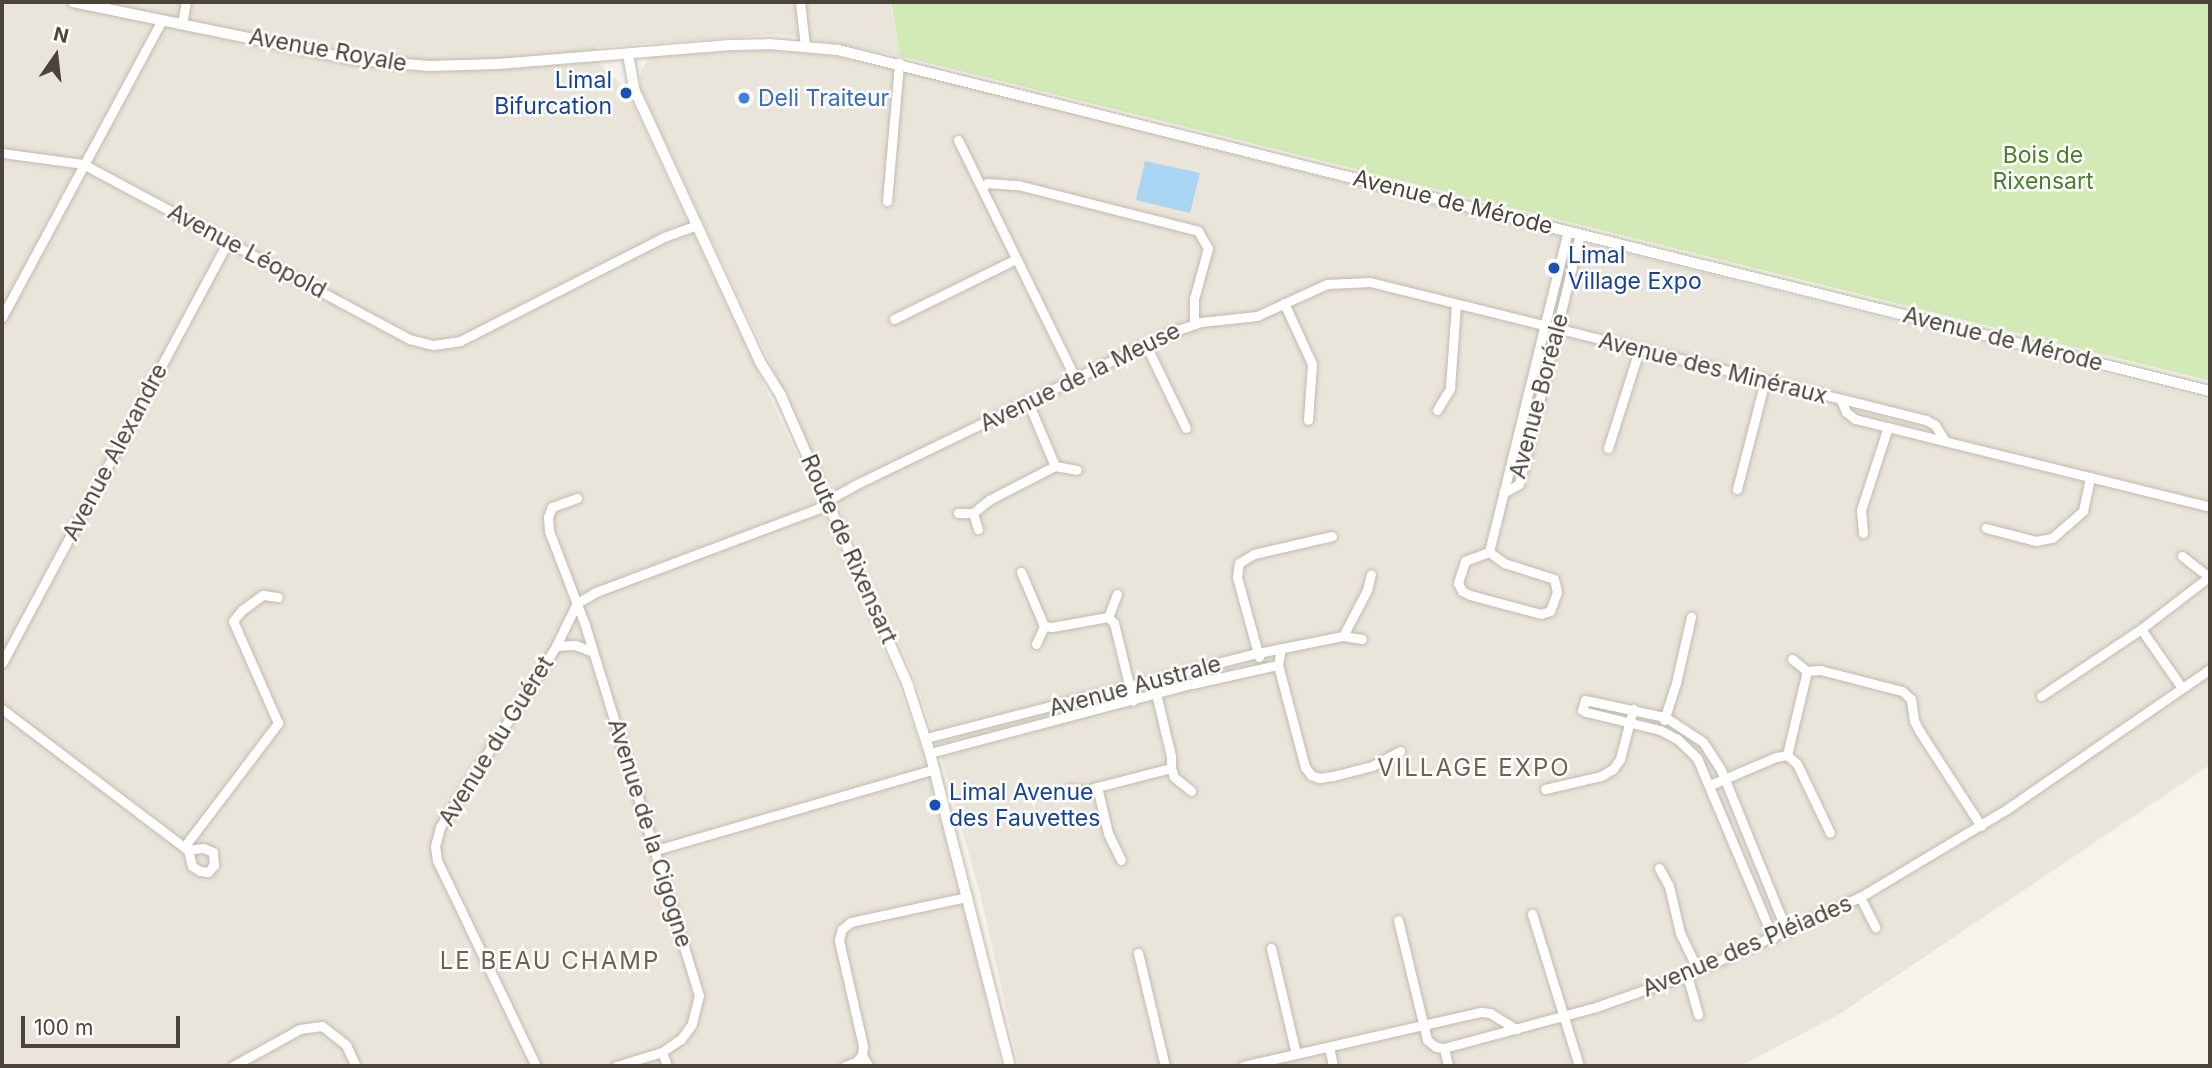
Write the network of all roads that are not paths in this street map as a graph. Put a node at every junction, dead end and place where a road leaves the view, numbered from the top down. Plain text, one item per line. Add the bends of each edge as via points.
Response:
1 (74, 2) edge
2 (187, 2) edge
3 (800, 2) edge
4 (162, 20) junction
5 (182, 24) junction
6 (805, 46) junction
7 (628, 54) junction
8 (899, 64) junction
9 (958, 140) dead end
10 (2, 153) edge
11 (83, 164) junction
12 (983, 186) junction
13 (887, 201) dead end
14 (697, 225) junction
15 (1568, 231) junction
16 (1580, 234) junction
17 (228, 241) junction
18 (1016, 259) junction
19 (1284, 303) junction
20 (1456, 304) junction
21 (2, 317) edge
22 (894, 319) dead end
23 (1194, 323) junction
24 (1545, 325) junction
25 (1557, 329) junction
26 (1146, 345) junction
27 (1639, 350) junction
28 (1075, 378) junction
29 (1766, 381) junction
30 (2210, 391) edge
31 (1841, 400) junction
32 (1028, 402) junction
33 (1437, 410) dead end
34 (1308, 420) dead end
35 (1888, 427) junction
36 (1186, 428) dead end
37 (1945, 441) junction
38 (1608, 448) dead end
39 (1055, 466) junction
40 (1077, 470) dead end
41 (2090, 477) junction
42 (1737, 489) dead end
43 (1503, 493) junction
44 (577, 498) dead end
45 (828, 500) junction
46 (2210, 507) edge
47 (958, 513) dead end
48 (973, 513) junction
49 (1986, 528) dead end
50 (978, 529) dead end
51 (1863, 533) dead end
52 (1332, 536) dead end
53 (1489, 552) junction
54 (2182, 556) dead end
55 (1021, 572) dead end
56 (1371, 574) dead end
57 (2209, 576) edge
58 (1118, 594) dead end
59 (278, 597) dead end
60 (577, 603) junction
61 (1108, 617) junction
62 (1691, 618) dead end
63 (1044, 626) junction
64 (2141, 629) junction
65 (1343, 636) junction
66 (1362, 639) dead end
67 (1036, 644) dead end
68 (556, 646) junction
69 (1281, 648) junction
70 (593, 652) junction
71 (1258, 653) junction
72 (1791, 659) dead end
73 (2, 663) edge
74 (1278, 665) junction
75 (1261, 667) junction
76 (2210, 669) edge
77 (1807, 671) junction
78 (1153, 681) junction
79 (1130, 686) junction
80 (2182, 688) junction
81 (1156, 695) junction
82 (2041, 696) dead end
83 (1133, 701) junction
84 (2, 709) edge
85 (1633, 709) junction
86 (1665, 717) junction
87 (1629, 724) junction
88 (1660, 730) junction
89 (926, 738) junction
90 (1401, 751) dead end
91 (930, 753) junction
92 (1787, 755) junction
93 (1171, 768) junction
94 (934, 769) junction
95 (1725, 779) junction
96 (1710, 785) junction
97 (1097, 787) junction
98 (1069, 789) dead end
99 (1545, 789) dead end
100 (1191, 791) dead end
101 (1980, 826) junction
102 (1830, 833) dead end
103 (656, 850) junction
104 (1121, 860) dead end
105 (1659, 867) dead end
106 (967, 897) junction
107 (1860, 897) junction
108 (1532, 914) dead end
109 (1398, 920) dead end
110 (1875, 927) dead end
111 (1787, 932) junction
112 (1773, 938) junction
113 (1271, 948) dead end
114 (1138, 953) dead end
115 (1698, 970) junction
116 (1687, 975) junction
117 (1698, 1014) dead end
118 (1563, 1016) junction
119 (1425, 1024) junction
120 (1516, 1029) junction
121 (1329, 1047) junction
122 (1444, 1048) junction
123 (662, 1052) junction
124 (1296, 1054) junction
125 (862, 1055) junction
126 (233, 1066) edge
127 (356, 1066) edge
128 (536, 1066) edge
129 (617, 1066) edge
130 (667, 1066) edge
131 (845, 1066) edge
132 (868, 1066) edge
133 (1010, 1066) edge
134 (1165, 1066) edge
135 (1243, 1066) edge
136 (1333, 1066) edge
137 (1448, 1066) edge
138 (1579, 1066) edge

1 - 4 street, Avenue Royale
2 - 5 street
3 - 6 street
4 - 5 street, Avenue Royale
4 - 11 street
5 - 7 street, Avenue Royale via 350,59 418,66
6 - 7 street, Avenue de Mérode via 730,45
6 - 8 street, Avenue de Mérode
7 - 14 street, Route de Rixensart via 634,89
8 - 13 street
8 - 15 street, Avenue de Mérode
9 - 12 street
10 - 11 street, Avenue Léopold
11 - 17 street, Avenue Léopold
11 - 21 street
12 - 18 street
12 - 23 street via 1010,183 1198,231 1208,248 1194,299
14 - 17 street, Avenue Léopold via 444,345 409,339
14 - 45 street, Route de Rixensart
15 - 16 street, Avenue de Mérode
15 - 24 street, Avenue Boréale
16 - 25 street, Avenue Boréale
16 - 30 street, Avenue de Mérode
17 - 73 street, Avenue Alexandre
18 - 22 street
18 - 28 street
19 - 20 street, Avenue de la Meuse via 1327,284 1353,281
19 - 23 street, Avenue de la Meuse via 1248,318
19 - 34 street via 1312,364
20 - 24 street, Avenue de la Meuse
20 - 33 street via 1450,388
23 - 26 street, Avenue de la Meuse
24 - 25 street, Avenue des Minéraux
24 - 43 street, Avenue Boréale
25 - 27 street, Avenue des Minéraux
25 - 43 street, Avenue Boréale via 1518,484
26 - 28 street, Avenue de la Meuse
26 - 36 street
27 - 29 street, Avenue des Minéraux
27 - 38 street
28 - 32 street, Avenue de la Meuse
29 - 31 street, Avenue des Minéraux
29 - 42 street
31 - 35 street, Avenue des Minéraux via 1850,416
31 - 37 street, Avenue des Minéraux via 1932,422
32 - 39 street
32 - 45 street, Avenue de la Meuse
35 - 37 street, Avenue des Minéraux
35 - 51 street via 1861,510
37 - 41 street, Avenue des Minéraux
39 - 40 street
39 - 48 street
41 - 46 street, Avenue des Minéraux
41 - 49 street via 2083,511 2052,538 2036,541
43 - 53 street
44 - 60 street, Avenue de la Cigogne via 552,507 548,517 551,538
45 - 60 street via 817,509
45 - 89 street, Route de Rixensart via 894,649
47 - 48 street
48 - 50 street
52 - 71 street via 1254,554 1239,563 1237,577
53 - 53 street via 1463,563 1458,583 1462,591 1541,614 1550,611 1557,592 1554,579 1504,563
54 - 57 street
55 - 63 street
56 - 65 street
57 - 64 street
58 - 61 street
59 - 84 street via 263,596 233,621 278,723 186,849
60 - 68 street, Avenue du Guéret
60 - 70 street, Avenue de la Cigogne
61 - 63 street
61 - 79 street via 1114,623
62 - 86 street
63 - 67 street
64 - 80 street
64 - 82 street
65 - 66 street, Avenue Australe
65 - 69 street, Avenue Australe
68 - 70 street, Avenue du Guéret via 575,645
68 - 128 street, Avenue du Guéret via 440,827 435,846
69 - 71 street, Avenue Australe
69 - 74 street
70 - 103 street, Avenue de la Cigogne
71 - 75 street
71 - 78 street, Avenue Australe
72 - 77 street
74 - 75 street, Avenue Australe
74 - 90 street via 1311,775 1324,778 1346,773
75 - 81 street, Avenue Australe
76 - 80 street, Avenue des Pléiades
77 - 92 street
77 - 101 street via 1820,670 1902,691 1910,699 1920,732
78 - 79 street, Avenue Australe
78 - 81 street
79 - 83 street
79 - 89 street, Avenue Australe
80 - 101 street, Avenue des Pléiades
81 - 83 street, Avenue Australe
81 - 93 street
83 - 91 street, Avenue Australe
85 - 86 street
85 - 87 street
85 - 87 street via 1591,699 1582,704 1586,712
86 - 88 street
86 - 95 street via 1698,737
87 - 88 street
87 - 99 street via 1620,760 1613,769
88 - 96 street via 1692,752
89 - 91 street, Route de Rixensart
91 - 94 street, Route de Rixensart
92 - 95 street
92 - 102 street via 1797,764
93 - 97 street
93 - 100 street via 1174,777
94 - 103 street
94 - 106 street, Route de Rixensart
95 - 96 street
95 - 111 street
96 - 112 street
97 - 98 street
97 - 104 street via 1108,833
101 - 107 street, Avenue des Pléiades
103 - 123 street, Avenue de la Cigogne via 699,995 692,1024
105 - 115 street
106 - 125 street via 851,922 842,929 839,940
106 - 133 street, Route de Rixensart
107 - 110 street
107 - 111 street, Avenue des Pléiades
108 - 118 street
109 - 119 street
111 - 112 street, Avenue des Pléiades
112 - 115 street, Avenue des Pléiades
113 - 124 street
114 - 134 street
115 - 116 street, Avenue des Pléiades
116 - 117 street
116 - 118 street, Avenue des Pléiades
118 - 120 street, Avenue des Pléiades
118 - 138 street
119 - 120 street via 1481,1012
119 - 121 street
119 - 122 street via 1427,1040
120 - 122 street, Avenue des Pléiades
121 - 124 street
121 - 136 street
122 - 137 street
123 - 129 street
123 - 130 street
124 - 135 street
125 - 131 street
125 - 132 street
126 - 127 street via 300,1029 323,1027 346,1045

